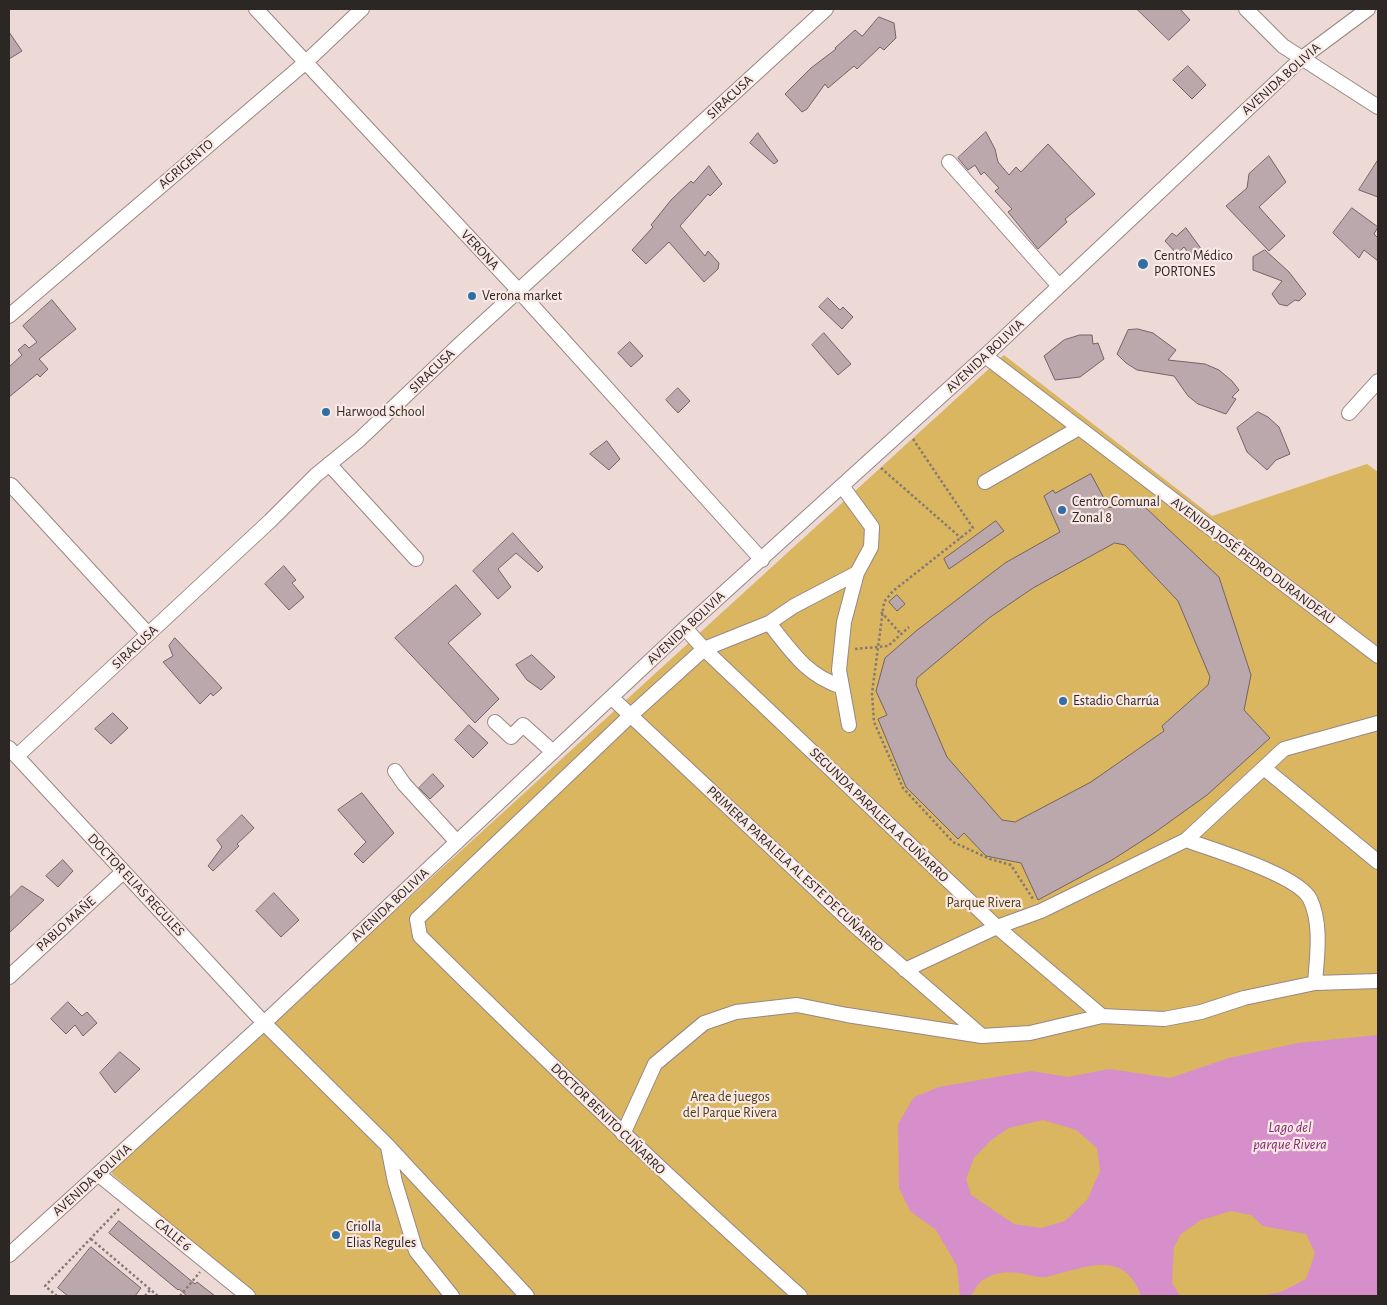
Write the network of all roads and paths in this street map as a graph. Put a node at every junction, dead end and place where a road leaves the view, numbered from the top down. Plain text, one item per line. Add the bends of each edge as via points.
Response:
1 (256, 9) edge
2 (362, 9) edge
3 (826, 9) edge
4 (1246, 9) edge
5 (1368, 9) edge
6 (1302, 58) junction
7 (306, 62) junction
8 (1378, 107) edge
9 (949, 162) dead end
10 (1059, 286) junction
11 (518, 291) junction
12 (9, 316) edge
13 (985, 356) junction
14 (1378, 381) edge
15 (1349, 413) dead end
16 (906, 428) junction
17 (1079, 428) junction
18 (871, 459) junction
19 (330, 464) junction
20 (985, 482) dead end
21 (11, 485) dead end
22 (842, 486) junction
23 (961, 538) junction
24 (416, 560) dead end
25 (762, 560) junction
26 (857, 573) junction
27 (881, 612) junction
28 (770, 623) junction
29 (909, 627) dead end
30 (685, 628) junction
31 (148, 634) junction
32 (901, 634) junction
33 (877, 647) junction
34 (704, 649) junction
35 (841, 650) junction
36 (1378, 656) edge
37 (842, 687) junction
38 (612, 698) junction
39 (631, 715) junction
40 (494, 722) dead end
41 (1378, 723) edge
42 (850, 725) dead end
43 (13, 752) edge
44 (553, 752) junction
45 (1264, 768) junction
46 (395, 771) dead end
47 (1186, 840) junction
48 (457, 842) junction
49 (1378, 862) edge
50 (123, 872) junction
51 (1041, 911) junction
52 (997, 927) junction
53 (905, 970) junction
54 (9, 977) edge
55 (1378, 981) edge
56 (1315, 983) junction
57 (1102, 1016) junction
58 (264, 1023) junction
59 (982, 1036) junction
60 (623, 1134) junction
61 (388, 1146) junction
62 (98, 1174) junction
63 (123, 1204) dead end
64 (90, 1239) junction
65 (9, 1255) edge
66 (194, 1265) dead end
67 (150, 1290) junction
68 (54, 1295) edge
69 (145, 1296) edge
70 (158, 1296) edge
71 (180, 1296) edge
72 (248, 1296) edge
73 (452, 1296) edge
74 (527, 1296) edge
75 (800, 1296) edge

1 - 7 street, VERONA
2 - 7 street, AGRIGENTO
3 - 11 street, SIRACUSA
4 - 6 street via 1283,46
5 - 6 street, AVENIDA BOLIVIA
6 - 8 street
6 - 10 street, AVENIDA BOLIVIA
7 - 11 street, VERONA
7 - 12 street, AGRIGENTO
9 - 10 street
10 - 13 street, AVENIDA BOLIVIA
11 - 19 street, SIRACUSA via 360,440
11 - 25 street, VERONA
13 - 16 street, AVENIDA BOLIVIA
13 - 17 street, AVENIDA JOSÉ PEDRO DURANDEAU
14 - 15 street
16 - 18 street, AVENIDA BOLIVIA
16 - 23 path via 973,528
17 - 20 street
17 - 36 street, AVENIDA JOSÉ PEDRO DURANDEAU
18 - 22 street, AVENIDA BOLIVIA
18 - 23 path
19 - 24 street
19 - 31 street, SIRACUSA
21 - 31 street
22 - 25 street, AVENIDA BOLIVIA
22 - 26 street via 872,527 872,547
23 - 27 path via 887,597
25 - 30 street, AVENIDA BOLIVIA
26 - 28 street via 794,606
26 - 35 street via 844,622
27 - 32 path
27 - 33 path
28 - 34 street
28 - 37 street via 798,659 821,680
29 - 32 path
30 - 34 street, SEGUNDA PARALELA A CUÑARRO
30 - 38 street, AVENIDA BOLIVIA
31 - 43 street, SIRACUSA
32 - 33 path via 888,646
33 - 35 path
33 - 51 path via 872,693 874,722 903,788 953,842 1011,865
34 - 39 street
34 - 52 street, SEGUNDA PARALELA A CUÑARRO
35 - 37 street via 839,670
37 - 42 street
38 - 39 street, PRIMERA PARALELA AL ESTE DE CUÑARRO
38 - 44 street, AVENIDA BOLIVIA
39 - 53 street, PRIMERA PARALELA AL ESTE DE CUÑARRO
39 - 60 street, DOCTOR BENITO CUÑARRO via 417,917 420,936
40 - 44 street via 511,737 524,725
41 - 45 street via 1284,749
43 - 50 street, DOCTOR ELIAS REGULES
44 - 48 street, AVENIDA BOLIVIA
45 - 47 street
45 - 49 street
46 - 48 street
47 - 51 street
47 - 56 street via 1282,875 1310,897 1317,920
48 - 58 street, AVENIDA BOLIVIA
50 - 54 street, PABLO MAÑE
50 - 58 street, DOCTOR ELIAS REGULES
51 - 52 street
52 - 53 street
52 - 57 street, SEGUNDA PARALELA A CUÑARRO
53 - 59 street, PRIMERA PARALELA AL ESTE DE CUÑARRO
55 - 56 street
56 - 57 street via 1244,998 1201,1012 1164,1018
57 - 59 street via 1030,1033
58 - 61 street, DOCTOR ELIAS REGULES
58 - 62 street, AVENIDA BOLIVIA
59 - 60 street via 797,1005 736,1012 704,1023 655,1064
60 - 75 street, DOCTOR BENITO CUÑARRO
61 - 73 street via 395,1182 416,1251
61 - 74 street, DOCTOR ELIAS REGULES
62 - 65 street, AVENIDA BOLIVIA
62 - 72 street, CALLE 6
63 - 64 path
64 - 67 path
64 - 68 path via 45,1286
66 - 71 path via 201,1271
67 - 69 path
67 - 70 path

